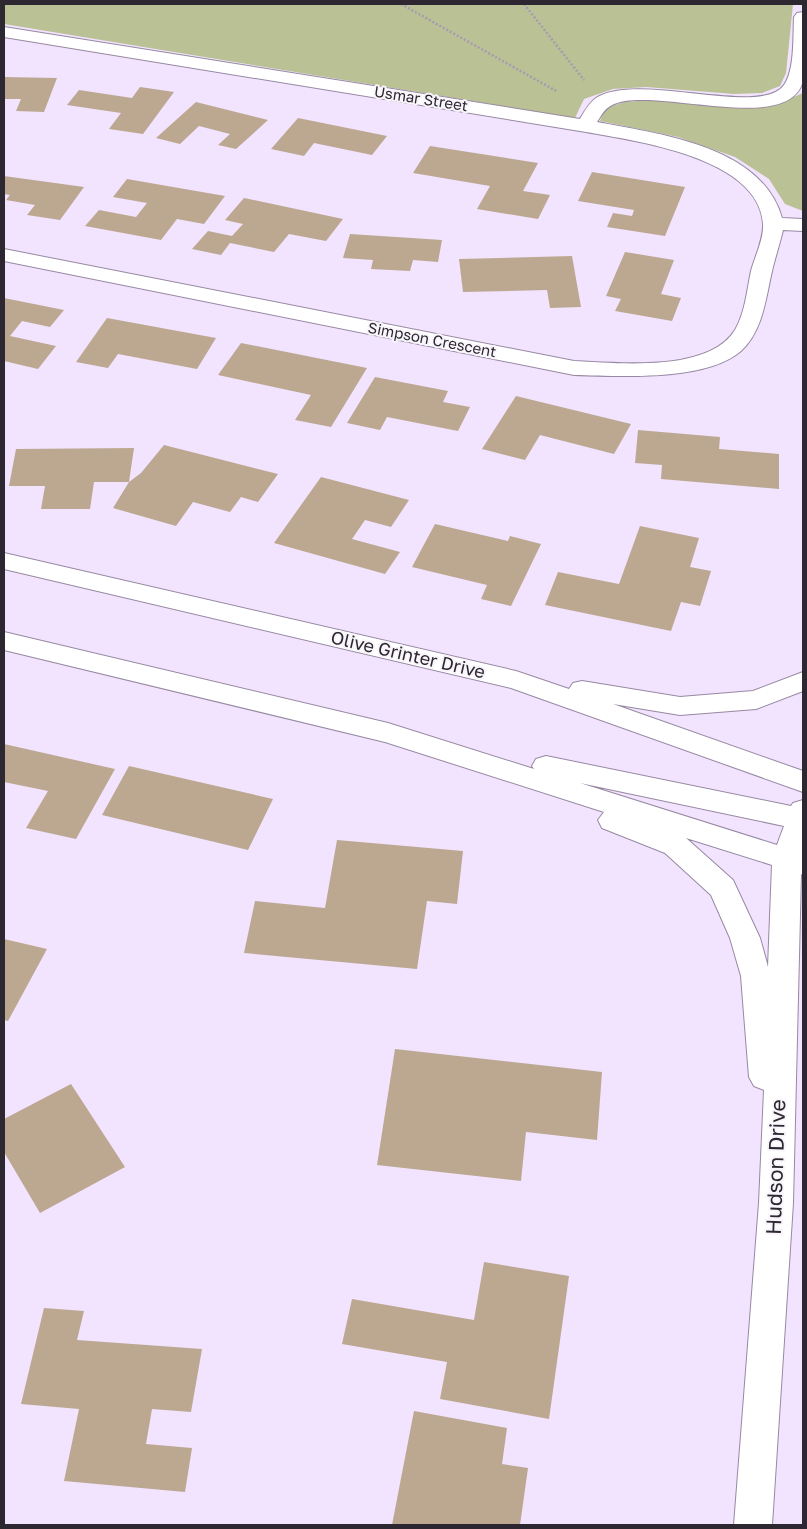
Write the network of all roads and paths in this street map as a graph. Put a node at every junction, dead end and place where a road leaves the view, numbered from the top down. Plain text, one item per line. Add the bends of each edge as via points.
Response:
1 (401, 4) edge
2 (524, 4) edge
3 (803, 17) edge
4 (4, 32) edge
5 (590, 118) junction
6 (773, 224) junction
7 (803, 226) edge
8 (4, 255) edge
9 (4, 561) edge
10 (4, 641) edge
11 (516, 680) junction
12 (803, 681) edge
13 (388, 733) junction
14 (803, 782) edge
15 (802, 816) edge
16 (795, 861) edge
17 (776, 1203) junction
18 (753, 1525) edge

1 - 5 path via 530,78
2 - 5 path via 584,80
3 - 5 street via 799,67 790,90 776,98 740,102 631,96 606,100
4 - 5 street, Usmar Street
5 - 6 street, Usmar Street via 724,162 755,185
6 - 7 street
6 - 8 street, Simpson Crescent via 745,332 731,348 684,366 635,370 574,368
9 - 11 street, Olive Grinter Drive
10 - 13 street
11 - 12 street via 680,706 756,700
11 - 14 street, Olive Grinter Drive
13 - 15 street
13 - 16 street
13 - 17 street via 676,845 723,888 746,938 756,976
15 - 16 street, Hudson Drive
16 - 17 street, Hudson Drive
17 - 18 street, Hudson Drive

